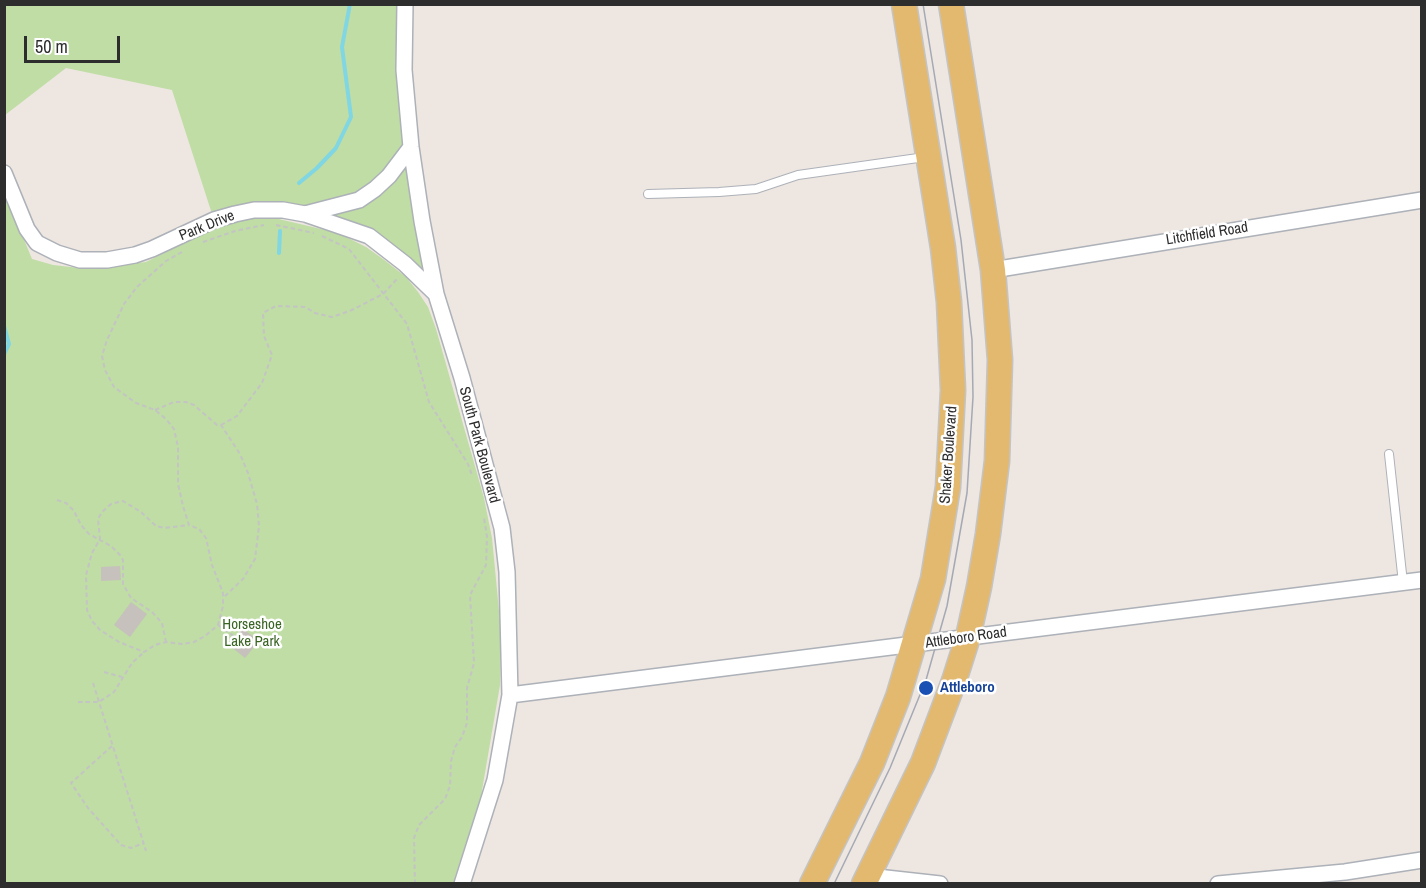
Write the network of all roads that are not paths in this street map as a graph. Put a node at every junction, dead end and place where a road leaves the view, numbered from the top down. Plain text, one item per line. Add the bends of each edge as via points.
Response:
1 (405, 4) edge
2 (904, 4) edge
3 (951, 4) edge
4 (411, 147) junction
5 (929, 156) junction
6 (4, 173) edge
7 (648, 194) dead end
8 (1422, 200) edge
9 (305, 214) junction
10 (993, 270) junction
11 (436, 294) junction
12 (1389, 454) dead end
13 (1422, 580) edge
14 (1403, 583) junction
15 (968, 637) junction
16 (915, 645) junction
17 (510, 695) junction
18 (1422, 860) edge
19 (866, 880) edge
20 (462, 884) edge
21 (812, 884) edge
22 (940, 884) edge
23 (1218, 884) edge

1 - 4 street, South Park Boulevard via 404,70
2 - 5 main road, Shaker Boulevard
3 - 10 main road
4 - 9 street via 388,176 359,200
4 - 11 street, South Park Boulevard
5 - 7 lane via 798,175 756,189
5 - 16 main road, Shaker Boulevard via 950,302 953,416 943,525
6 - 9 street, Park Drive via 27,229 37,243 81,260 135,255 214,220 254,210
8 - 10 street, Litchfield Road
9 - 11 street, Park Drive via 369,236
10 - 15 main road via 1000,360 997,461 987,543
11 - 17 street, South Park Boulevard via 502,528
12 - 14 lane
13 - 14 street, Attleboro Road
14 - 15 street, Attleboro Road
15 - 16 street, Attleboro Road
15 - 19 main road via 923,763
16 - 17 street, Attleboro Road
16 - 21 main road, Shaker Boulevard via 876,754
17 - 20 street, South Park Boulevard via 495,780
18 - 23 street via 1346,872
19 - 22 street

